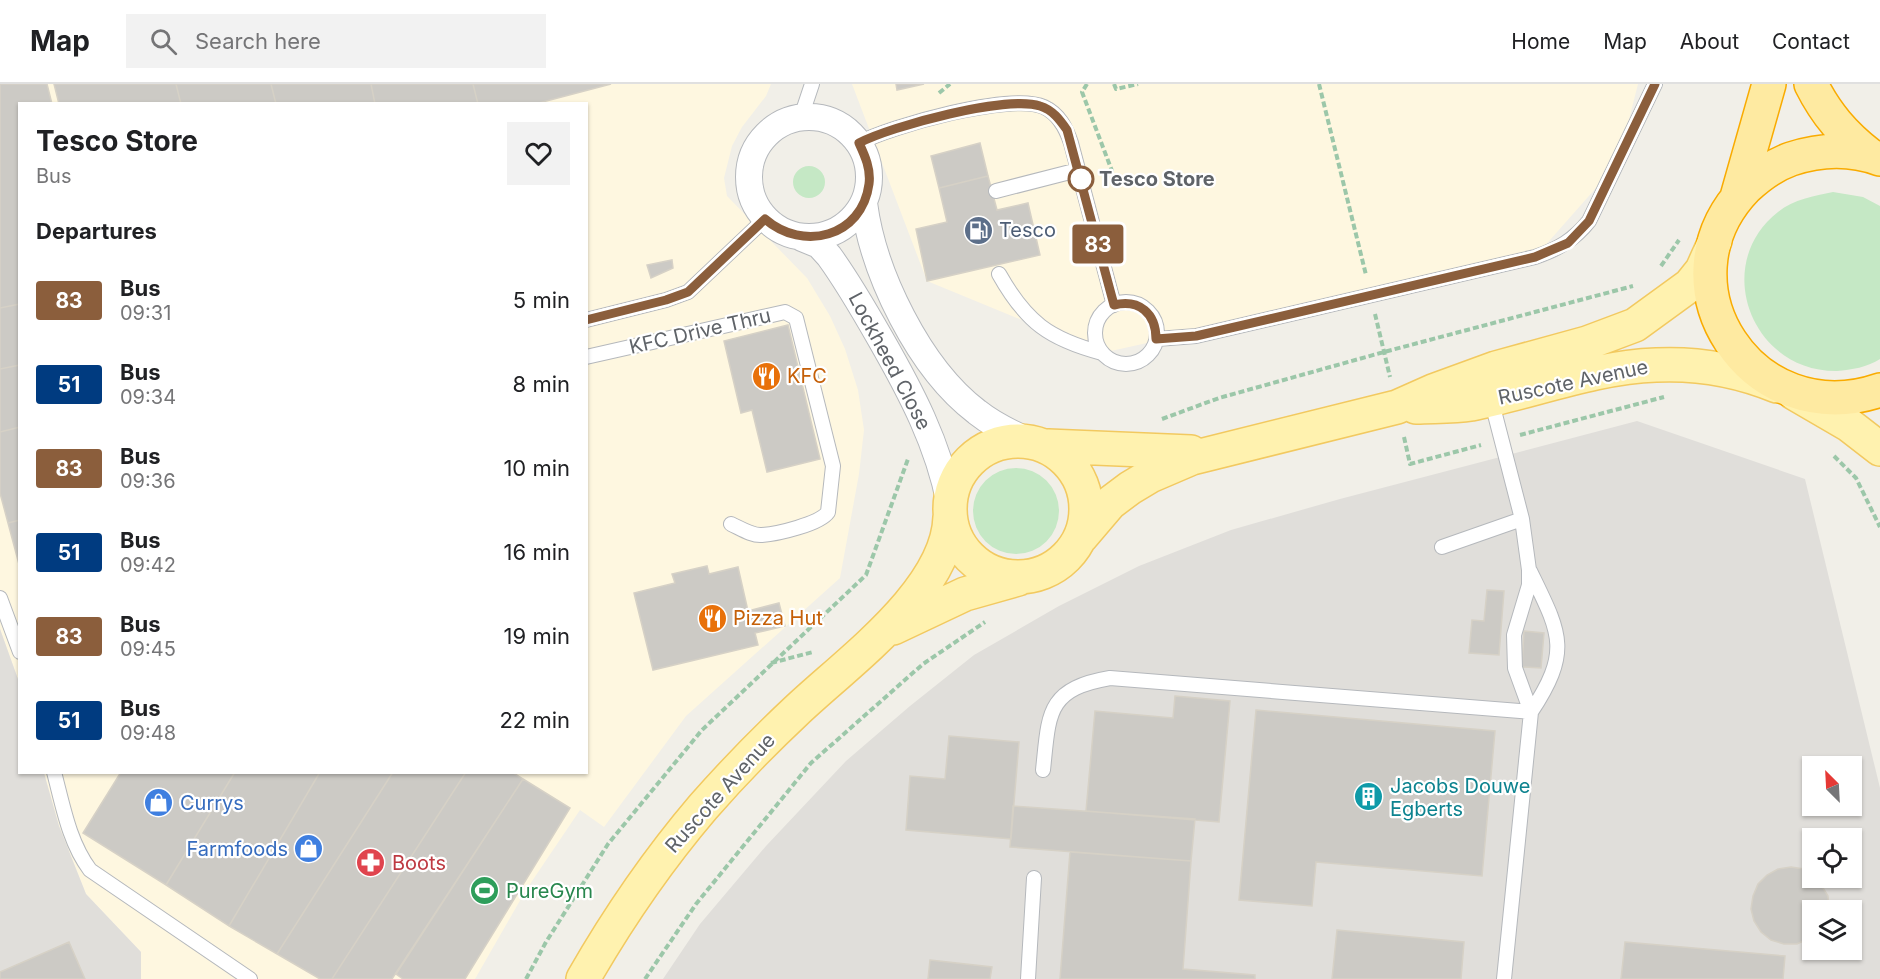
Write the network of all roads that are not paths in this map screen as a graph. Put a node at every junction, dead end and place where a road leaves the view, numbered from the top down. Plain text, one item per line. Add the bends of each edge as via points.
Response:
1 (812, 84) edge
2 (1655, 84) edge
3 (1768, 84) edge
4 (1811, 84) edge
5 (801, 117) junction
6 (859, 143) junction
7 (1875, 157) edge
8 (1080, 175) junction
9 (996, 191) dead end
10 (1736, 199) junction
11 (864, 202) junction
12 (765, 219) junction
13 (802, 237) junction
14 (1715, 241) junction
15 (999, 274) dead end
16 (1114, 305) junction
17 (588, 320) edge
18 (1156, 339) junction
19 (1102, 353) junction
20 (588, 357) edge
21 (1788, 390) junction
22 (1880, 390) edge
23 (1491, 399) junction
24 (1396, 407) junction
25 (1038, 443) junction
26 (1880, 449) edge
27 (1214, 451) junction
28 (950, 510) junction
29 (1522, 519) junction
30 (731, 524) dead end
31 (1082, 537) junction
32 (1443, 547) dead end
33 (1529, 570) junction
34 (1031, 576) junction
35 (0, 598) edge
36 (886, 632) junction
37 (18, 647) edge
38 (1531, 712) junction
39 (1043, 770) dead end
40 (55, 774) edge
41 (1034, 878) dead end
42 (250, 979) edge
43 (583, 979) edge
44 (1028, 979) edge
45 (1504, 979) edge

1 - 5 lane
2 - 18 lane via 1589,221 1562,246 1535,257 1371,297 1196,336
3 - 10 highway
4 - 7 highway via 1838,128
5 - 6 street via 834,122
5 - 12 street via 768,134 749,166 754,203
6 - 8 lane via 895,128 1021,102 1043,106 1060,120 1067,130
6 - 11 street via 867,162 869,183
7 - 10 highway via 1840,150 1811,152 1766,172
8 - 9 lane
8 - 16 lane
10 - 14 highway
11 - 13 street via 838,230
11 - 25 street, Lockheed Close via 873,250 896,306 941,376 975,411 1007,431
12 - 13 street via 776,228
12 - 17 lane via 688,292
13 - 28 street, Lockheed Close via 819,246 842,273 887,351 930,435 941,463
14 - 21 highway via 1710,276 1716,311 1731,343 1754,369
14 - 24 main road, Ruscote Avenue via 1702,270 1690,285 1635,325 1587,343 1496,368
15 - 19 lane via 1022,310 1038,325 1070,344
16 - 18 lane via 1133,303 1149,312
16 - 19 lane via 1096,326
18 - 19 lane via 1147,356 1129,364 1119,364
20 - 30 lane, KFC Drive Thru via 785,312 796,318 833,466 828,512 814,523 762,535
21 - 22 highway via 1826,399 1859,397
21 - 23 main road, Ruscote Avenue via 1729,370 1654,365 1590,375
21 - 26 main road, Ruscote Avenue via 1849,425
23 - 24 main road, Ruscote Avenue via 1437,407
23 - 29 lane
24 - 27 main road, Ruscote Avenue
25 - 27 main road, Ruscote Avenue via 1170,453
25 - 28 main road via 1010,441 975,455 953,486
25 - 31 main road via 1066,458 1079,475 1086,495
27 - 31 main road, Ruscote Avenue via 1172,466 1130,488 1110,502
28 - 34 main road via 956,538 969,557 987,570 1009,577
28 - 36 main road, Ruscote Avenue via 949,531 939,558
29 - 32 lane
29 - 33 lane
31 - 34 main road via 1070,555 1052,569
33 - 38 lane via 1514,650 1515,668
33 - 38 lane via 1557,630 1553,670
34 - 36 main road, Ruscote Avenue via 965,594
35 - 37 lane
36 - 43 main road, Ruscote Avenue via 796,711 703,807 658,862
38 - 39 lane via 1110,678 1077,686 1052,709
38 - 45 lane
40 - 42 lane via 73,840 90,870
41 - 44 lane

